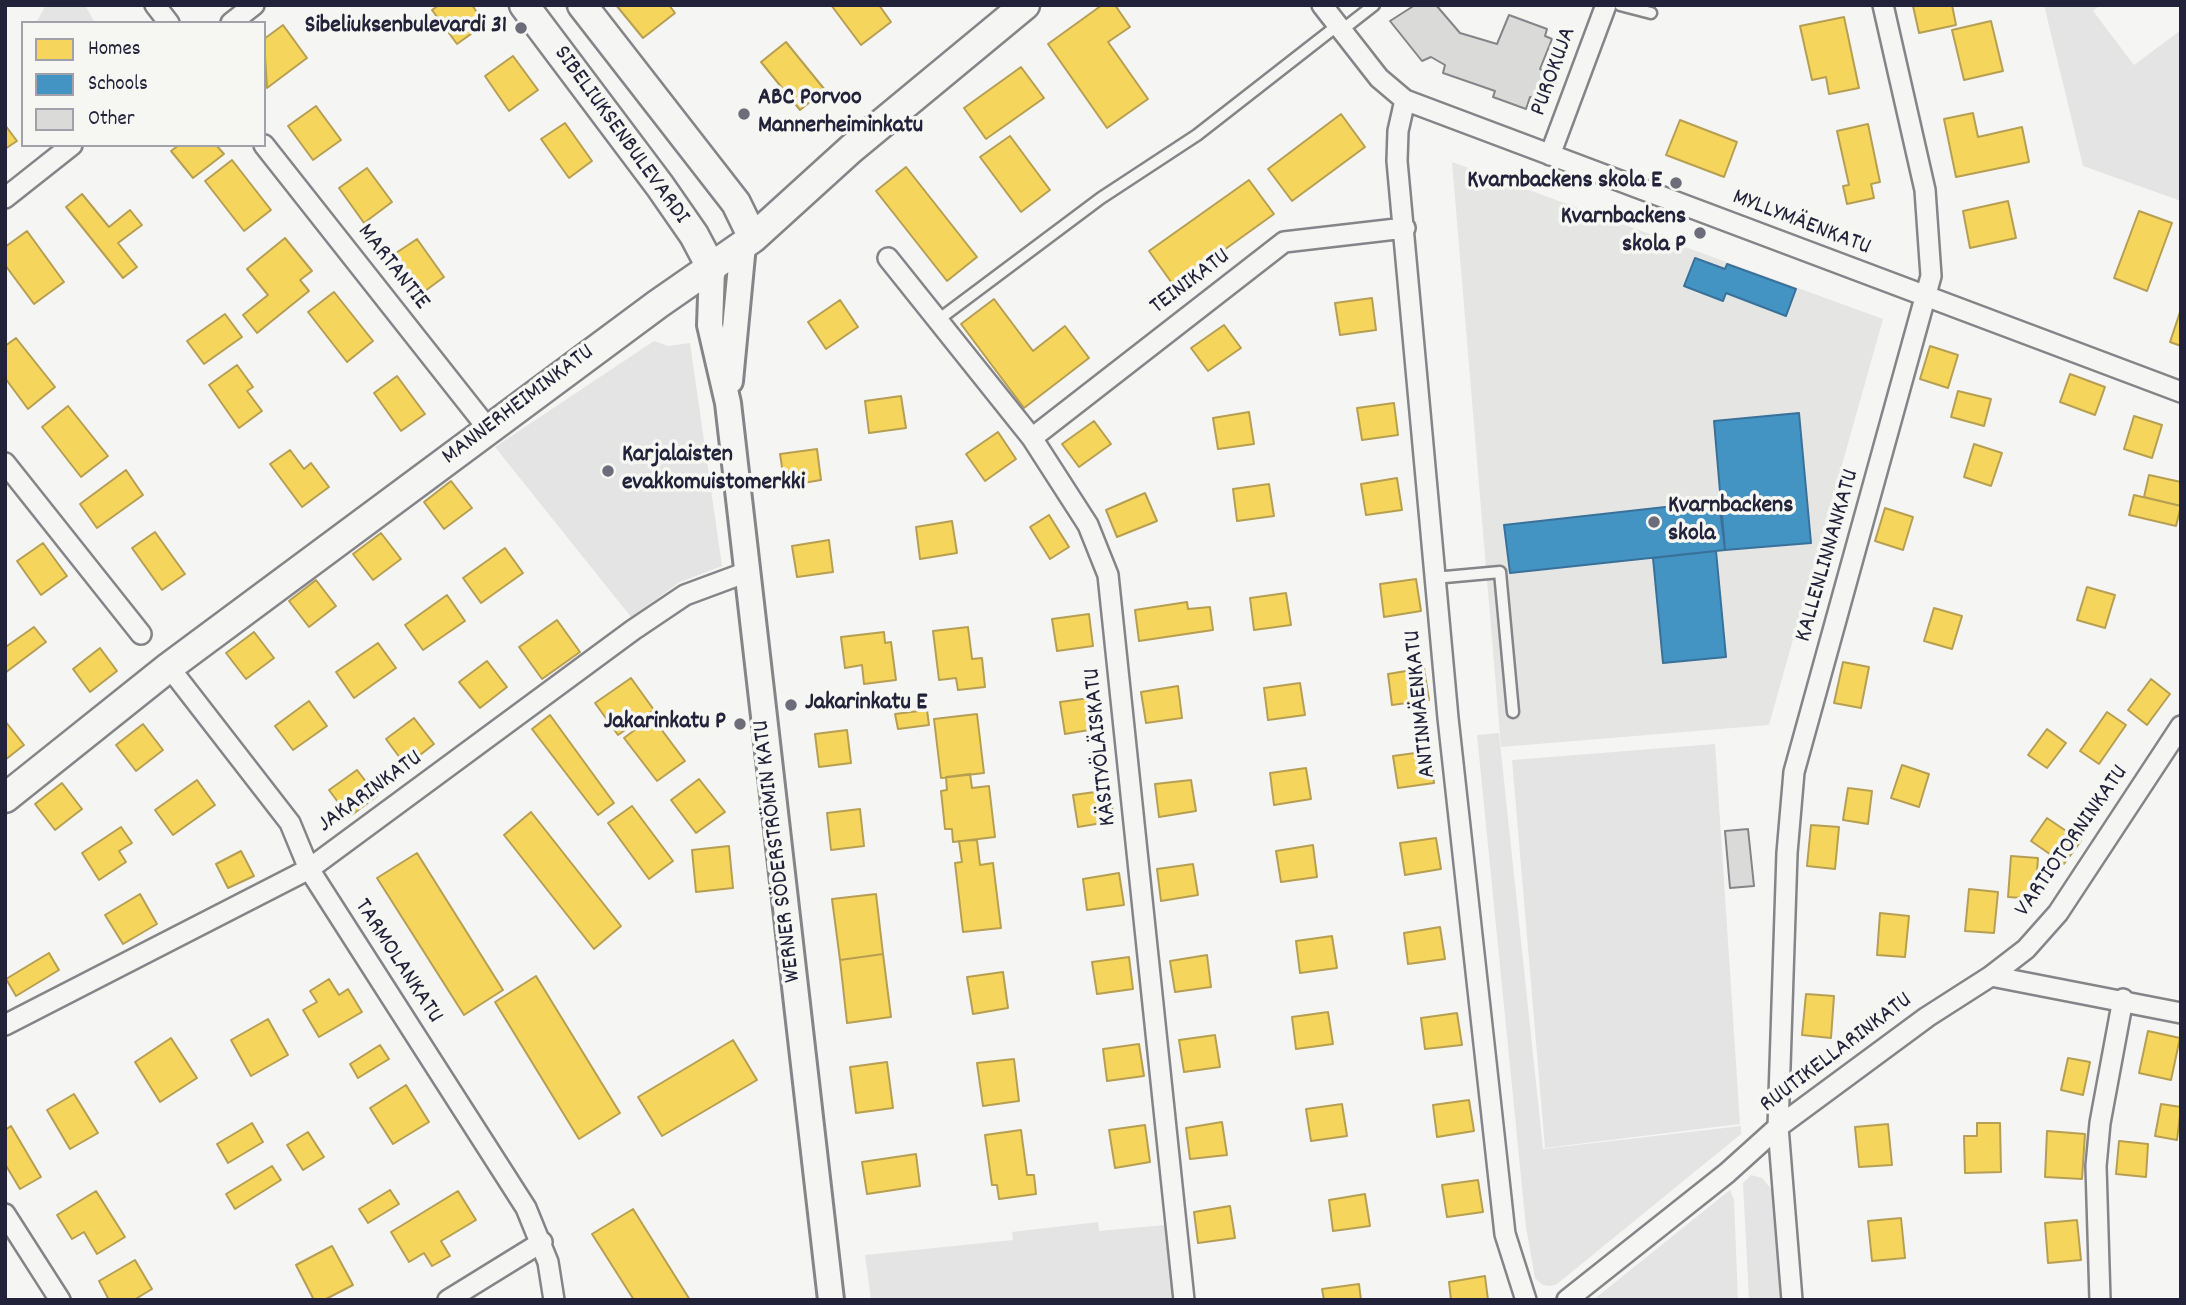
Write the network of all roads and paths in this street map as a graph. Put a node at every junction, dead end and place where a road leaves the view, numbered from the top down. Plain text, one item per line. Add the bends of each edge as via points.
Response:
1 (155, 5) edge
2 (254, 5) edge
3 (524, 5) edge
4 (582, 5) edge
5 (1025, 5) edge
6 (1322, 5) edge
7 (1374, 5) edge
8 (1606, 5) edge
9 (1620, 5) edge
10 (1883, 5) edge
11 (1651, 13) dead end
12 (167, 21) edge
13 (234, 21) edge
14 (1340, 28) junction
15 (1405, 100) junction
16 (69, 147) edge
17 (266, 147) edge
18 (1550, 155) junction
19 (5, 198) edge
20 (1405, 228) junction
21 (748, 242) junction
22 (888, 258) dead end
23 (712, 269) junction
24 (1926, 297) junction
25 (937, 320) junction
26 (2181, 392) edge
27 (727, 403) junction
28 (482, 421) dead end
29 (1032, 439) junction
30 (5, 463) edge
31 (747, 572) junction
32 (1434, 578) junction
33 (141, 634) dead end
34 (169, 667) junction
35 (1513, 712) dead end
36 (2181, 726) edge
37 (5, 798) edge
38 (309, 869) junction
39 (1992, 976) junction
40 (2123, 999) junction
41 (2181, 1013) edge
42 (5, 1025) edge
43 (1778, 1127) junction
44 (5, 1214) edge
45 (542, 1242) junction
46 (60, 1300) edge
47 (448, 1300) edge
48 (554, 1300) edge
49 (831, 1300) edge
50 (1184, 1300) edge
51 (1526, 1300) edge
52 (1567, 1300) edge
53 (1792, 1300) edge
54 (2100, 1300) edge

1 - 12 street
2 - 13 street
3 - 23 main road, SIBELIUKSENBULEVARDI via 660,186
4 - 21 main road, SIBELIUKSENBULEVARDI via 736,203
5 - 21 main road, MANNERHEIMINKATU via 850,149
6 - 14 street
7 - 14 lane
8 - 18 street, PUROKUJA
9 - 11 lane
10 - 24 street, KALLENLINNANKATU via 1925,190 1931,265
14 - 15 street via 1385,85
14 - 25 lane
15 - 18 street, MYLLYMÄENKATU
15 - 20 street, ANTINMÄENKATU via 1397,161
16 - 19 street
17 - 28 street, MARTANTIE
18 - 24 street, MYLLYMÄENKATU
20 - 29 street, TEINIKATU via 1284,242
20 - 32 street, ANTINMÄENKATU
21 - 23 main road, MANNERHEIMINKATU
21 - 27 street, WERNER SÖDERSTRÖMIN KATU
22 - 25 street, KÄSITYÖLÄISKATU
23 - 27 street, WERNER SÖDERSTRÖMIN KATU via 709,325
23 - 34 main road, MANNERHEIMINKATU via 617,333
24 - 26 street, MYLLYMÄENKATU
24 - 43 street, KALLENLINNANKATU via 1794,772
25 - 29 street, KÄSITYÖLÄISKATU
27 - 31 street, WERNER SÖDERSTRÖMIN KATU
29 - 50 street, KÄSITYÖLÄISKATU via 1088,525 1108,575
30 - 33 street
31 - 38 street, JAKARINKATU via 685,595 633,630
31 - 49 street, WERNER SÖDERSTRÖMIN KATU
32 - 35 lane via 1500,572
32 - 51 street, ANTINMÄENKATU via 1506,1234
34 - 37 main road, MANNERHEIMINKATU
34 - 38 street, TARMOLANKATU via 290,822
36 - 39 street, VARTIOTORNINKATU via 2058,913
38 - 42 street, JAKARINKATU
38 - 45 street, TARMOLANKATU via 526,1208
39 - 40 street
39 - 43 street, RUUTIKELLARINKATU via 1927,1017
40 - 41 street
40 - 54 street via 2096,1166
43 - 52 street, RUUTIKELLARINKATU
43 - 53 street, KALLENLINNANKATU
44 - 46 street
45 - 47 street
45 - 48 street, TARMOLANKATU

